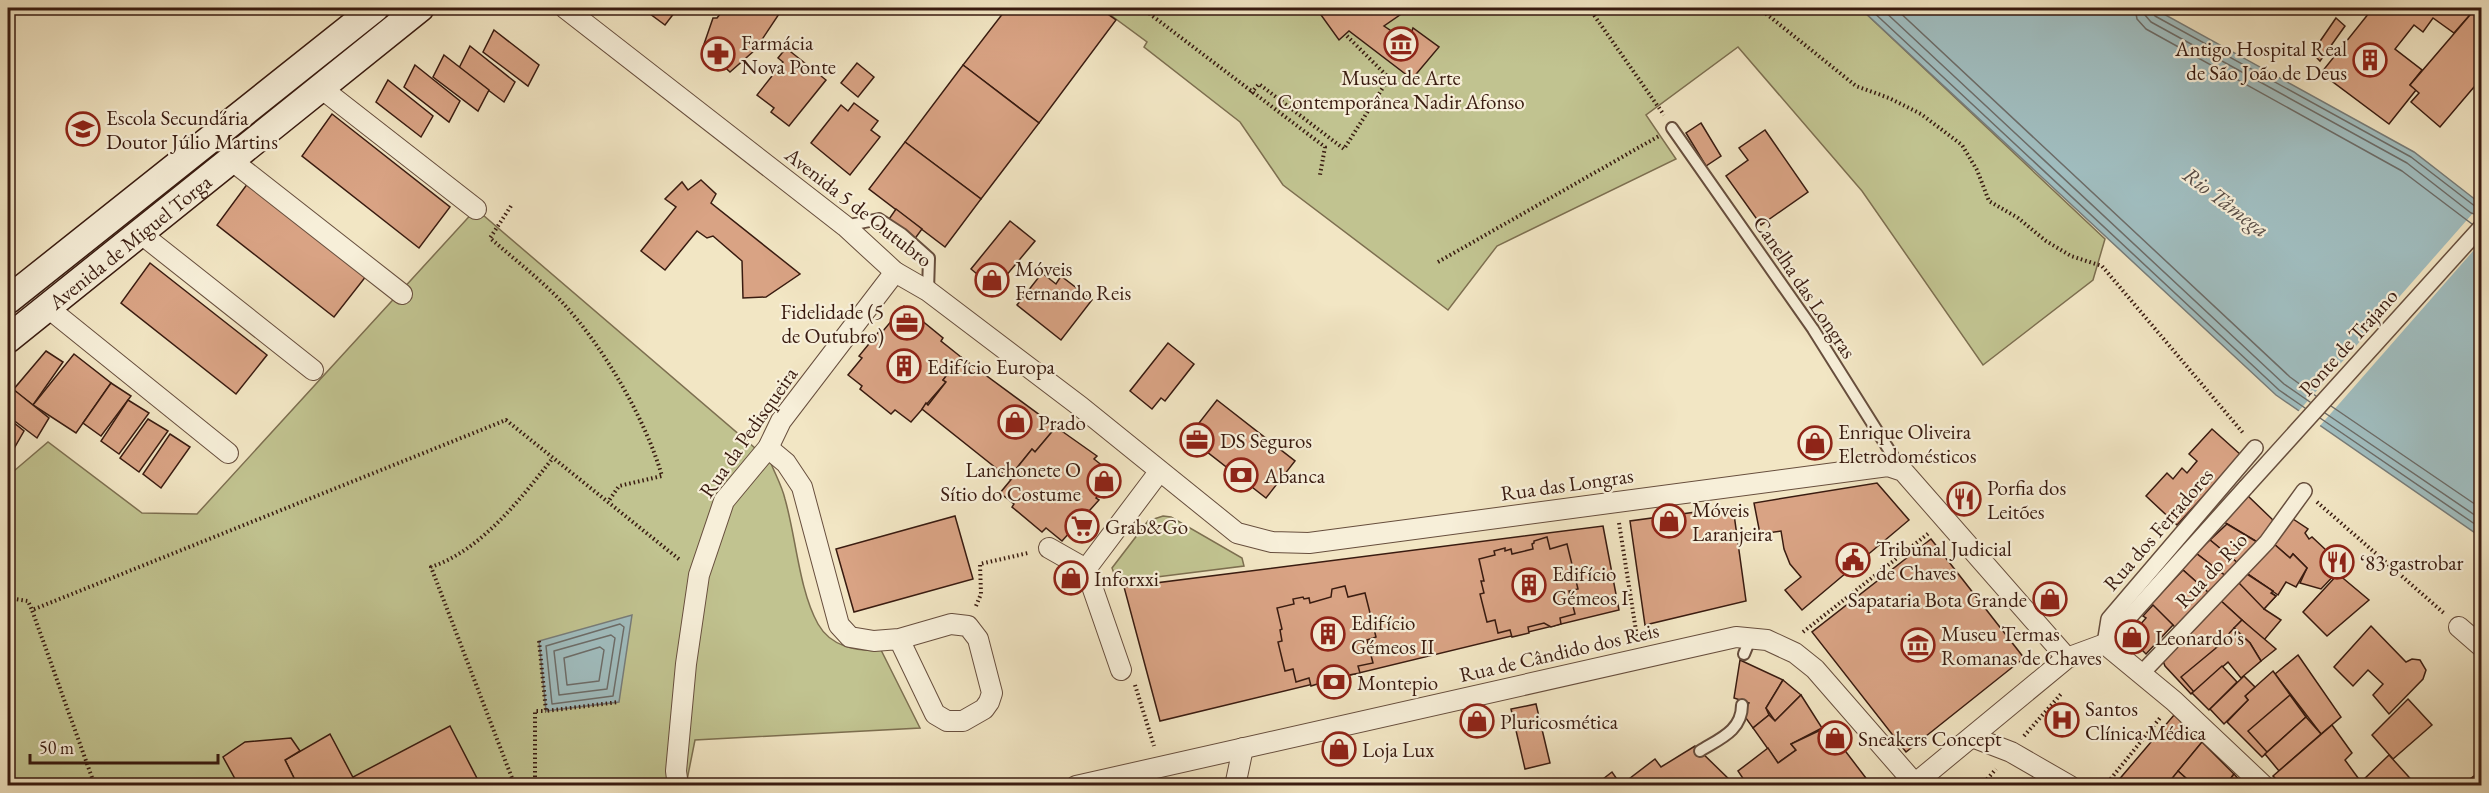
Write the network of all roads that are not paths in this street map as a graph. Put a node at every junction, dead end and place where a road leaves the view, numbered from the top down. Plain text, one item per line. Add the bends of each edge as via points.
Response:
1 (375, 8) edge
2 (420, 8) edge
3 (566, 8) edge
4 (321, 88) junction
5 (1672, 128) road end
6 (231, 160) junction
7 (476, 209) dead end
8 (845, 226) junction
9 (2481, 226) edge
10 (140, 233) junction
11 (895, 272) junction
12 (928, 291) junction
13 (402, 294) dead end
14 (8, 300) edge
15 (47, 307) junction
16 (8, 339) edge
17 (313, 370) dead end
18 (768, 448) junction
19 (2256, 448) dead end
20 (228, 453) dead end
21 (1903, 471) junction
22 (1159, 472) junction
23 (2304, 490) dead end
24 (1237, 533) joint
25 (1049, 548) road end
26 (1086, 569) junction
27 (2459, 627) dead end
28 (899, 639) junction
29 (2105, 644) junction
30 (2481, 647) edge
31 (2067, 658) junction
32 (1121, 670) dead end
33 (2141, 674) junction
34 (1743, 705) dead end
35 (1972, 737) junction
36 (1243, 748) junction
37 (1700, 752) dead end
38 (1915, 785) edge
39 (678, 786) edge
40 (1076, 786) edge
41 (1235, 786) edge
42 (2070, 786) edge
43 (2264, 786) edge

1 - 14 main road, Avenida de Miguel Torga
2 - 4 main road, Avenida de Miguel Torga
3 - 8 street, Avenida 5 de Outubro
4 - 6 main road, Avenida de Miguel Torga
4 - 7 street
5 - 21 lane, Canelha das Longras via 1812,329
6 - 10 main road, Avenida de Miguel Torga
6 - 13 street
8 - 11 street, Avenida 5 de Outubro
8 - 12 lane via 879,219 902,234 929,258
9 - 29 street, Ponte de Trajano, bridge
10 - 15 main road, Avenida de Miguel Torga
10 - 17 street
11 - 12 street, Avenida 5 de Outubro
11 - 18 street, Rua da Pedisqueira via 781,422
12 - 22 street, Avenida 5 de Outubro via 1081,407
15 - 16 main road, Avenida de Miguel Torga
15 - 20 street
18 - 28 street via 786,463 802,487 839,625 850,637
18 - 39 street, Rua da Pedisqueira via 724,501 699,575 686,664
19 - 29 street, Rua dos Ferradores via 2109,618
21 - 24 street, Rua das Longras via 1874,466 1309,543 1272,542
21 - 31 street
22 - 24 street, Avenida 5 de Outubro
22 - 26 street
23 - 33 street, Rua do Rio via 2267,542
25 - 26 street
26 - 32 street
27 - 30 street
28 - 28 street via 951,624 968,626 978,639 992,693 984,709 963,721 947,721 935,714
29 - 31 street
29 - 33 street
31 - 35 street
33 - 43 street
34 - 37 lane via 1732,732
35 - 38 street
35 - 42 street via 2011,752
36 - 38 street, Rua de Cândido dos Reis via 1640,658 1744,643 1783,648 1815,669
36 - 40 street, Rua de Cândido dos Reis
36 - 41 street

